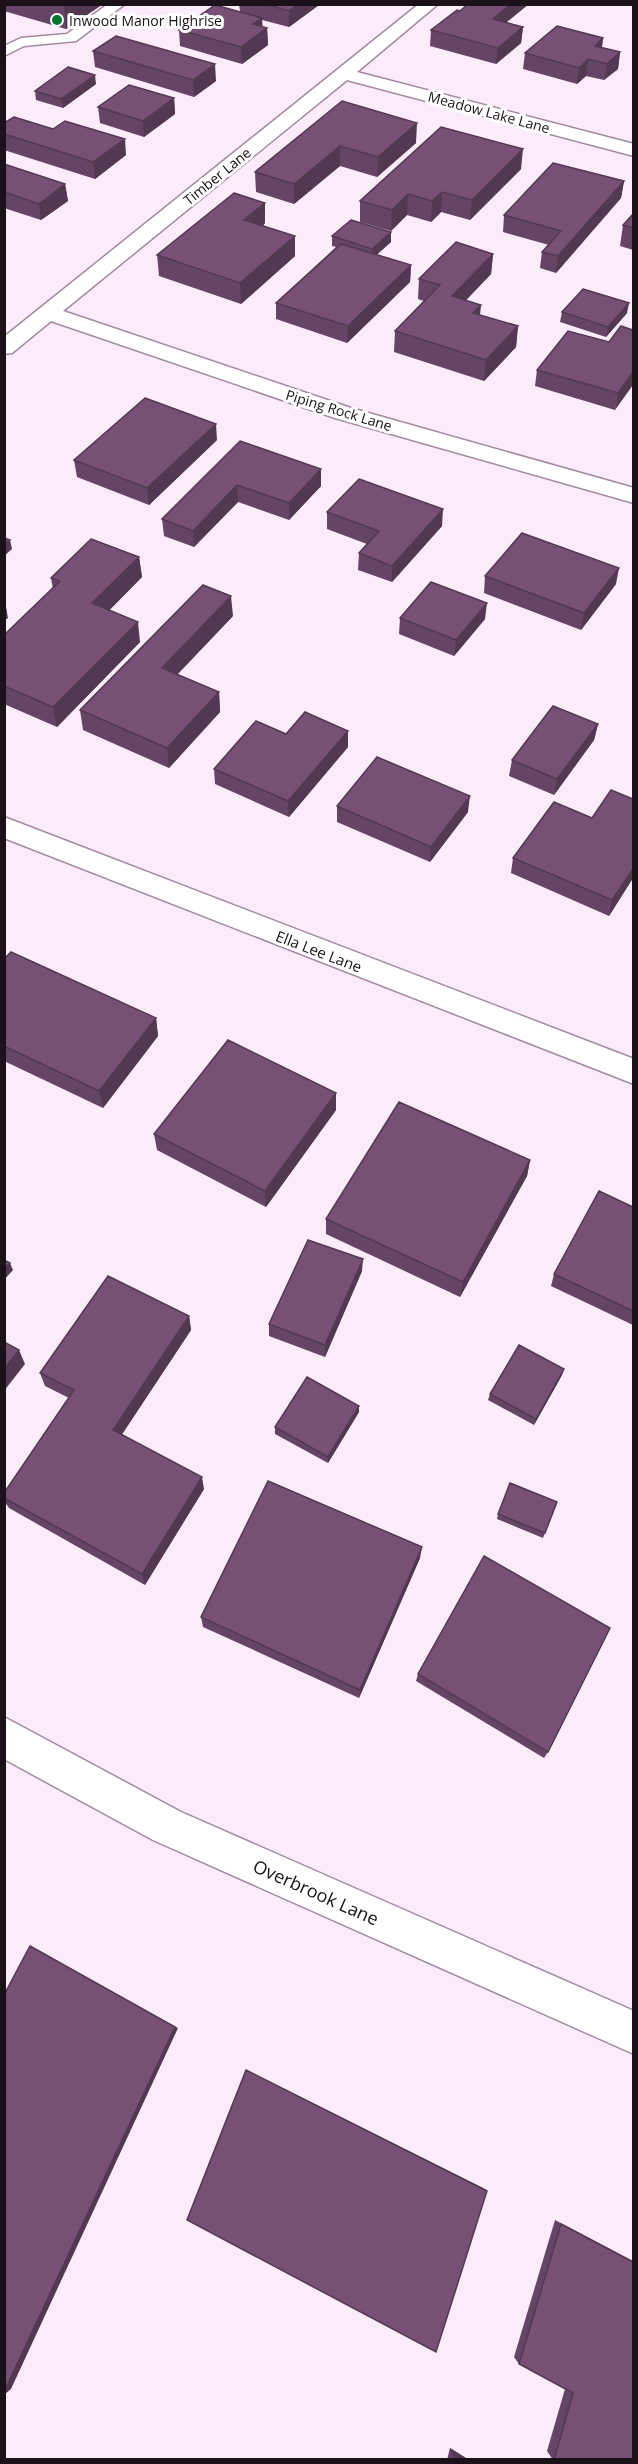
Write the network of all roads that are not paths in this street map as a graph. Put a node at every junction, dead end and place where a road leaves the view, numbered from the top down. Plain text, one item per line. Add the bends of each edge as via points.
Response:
1 (118, 4) edge
2 (430, 4) edge
3 (4, 52) edge
4 (344, 74) junction
5 (633, 150) edge
6 (48, 313) junction
7 (4, 348) edge
8 (633, 496) edge
9 (4, 827) edge
10 (633, 1072) edge
11 (4, 1737) edge
12 (633, 2033) edge

1 - 3 lane via 71,38 21,42
2 - 4 street, Timber Lane
4 - 5 street, Meadow Lake Lane
4 - 6 street, Timber Lane
6 - 7 street, Timber Lane
6 - 8 street, Piping Rock Lane via 343,413
9 - 10 street, Ella Lee Lane
11 - 12 street, Overbrook Lane via 167,1826

